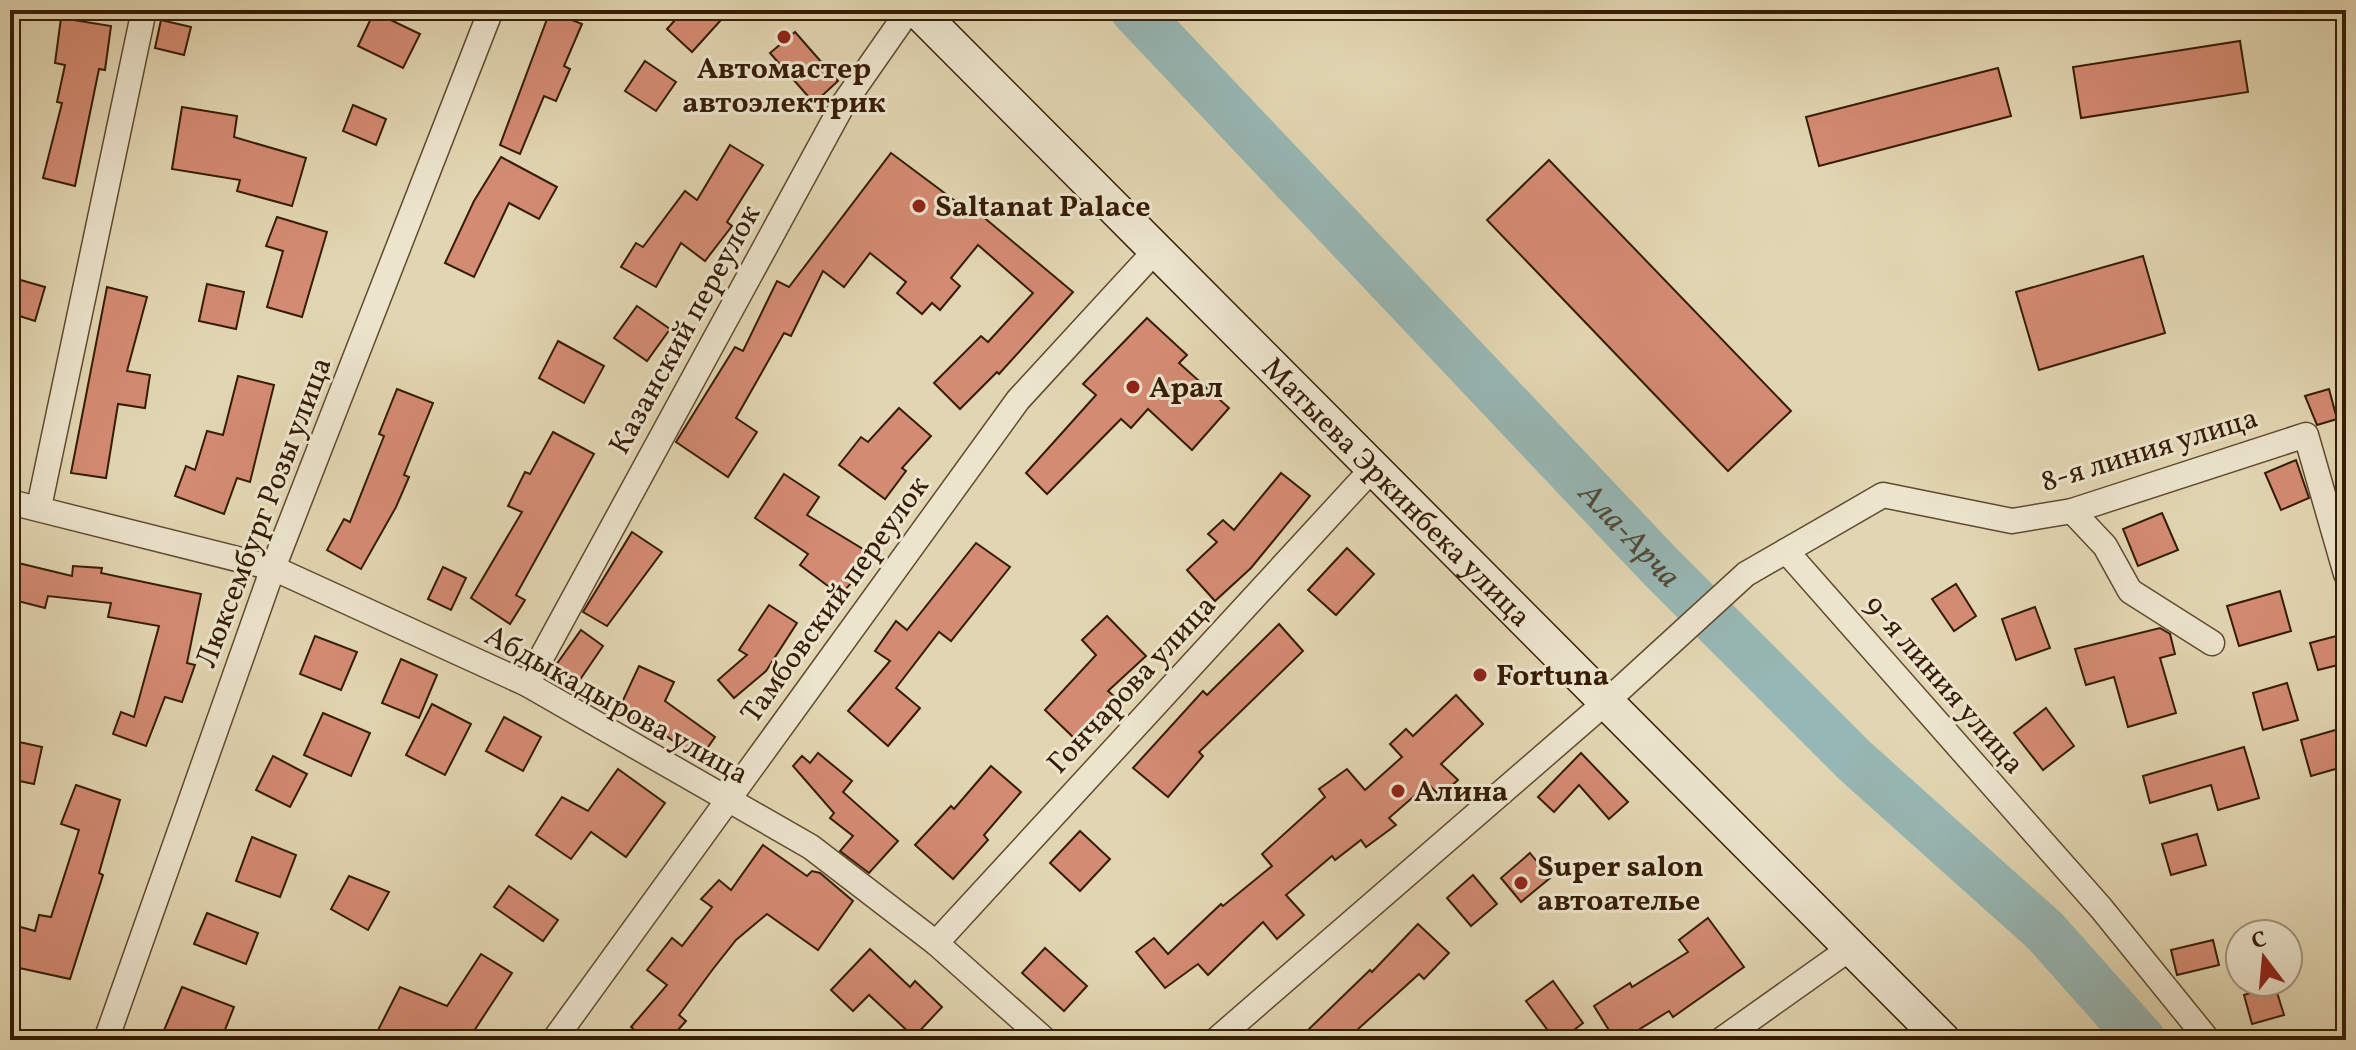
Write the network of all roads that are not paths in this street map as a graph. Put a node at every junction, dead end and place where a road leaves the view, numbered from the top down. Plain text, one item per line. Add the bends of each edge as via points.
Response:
1 (144, 10) edge
2 (491, 10) edge
3 (909, 10) edge
4 (917, 10) edge
5 (1156, 250) junction
6 (1374, 467) junction
7 (10, 502) edge
8 (39, 507) junction
9 (2072, 511) junction
10 (1786, 551) junction
11 (273, 568) junction
12 (2346, 574) edge
13 (2212, 643) dead end
14 (527, 684) junction
15 (1606, 702) junction
16 (726, 801) junction
17 (936, 943) junction
18 (1852, 947) junction
19 (106, 1040) edge
20 (554, 1040) edge
21 (1045, 1040) edge
22 (1216, 1040) edge
23 (1721, 1040) edge
24 (1943, 1040) edge
25 (2208, 1040) edge

1 - 8 street
2 - 11 street, Люксембург Розы улица
3 - 14 street, Казанский переулок via 842,106
4 - 5 main road, Матыева Эркинбека улица
5 - 6 main road, Матыева Эркинбека улица
5 - 16 street, Тамбовский переулок via 1018,400
6 - 15 main road, Матыева Эркинбека улица
6 - 17 street, Гончарова улица
7 - 8 street, Абдыкадырова улица
8 - 11 street, Абдыкадырова улица
9 - 10 street, 8-я линия улица via 2012,521 1883,495
9 - 12 street, 8-я линия улица via 2306,435
9 - 13 street via 2105,546 2130,591
10 - 15 street via 1746,574
10 - 25 street, 9-я линия улица via 2101,908
11 - 14 street, Абдыкадырова улица
11 - 19 street, Люксембург Розы улица
14 - 16 street, Абдыкадырова улица
15 - 18 main road, Матыева Эркинбека улица
15 - 22 street
16 - 17 street, Абдыкадырова улица via 811,847
16 - 20 street, Тамбовский переулок
17 - 21 street, Абдыкадырова улица
18 - 23 street
18 - 24 main road, Матыева Эркинбека улица

